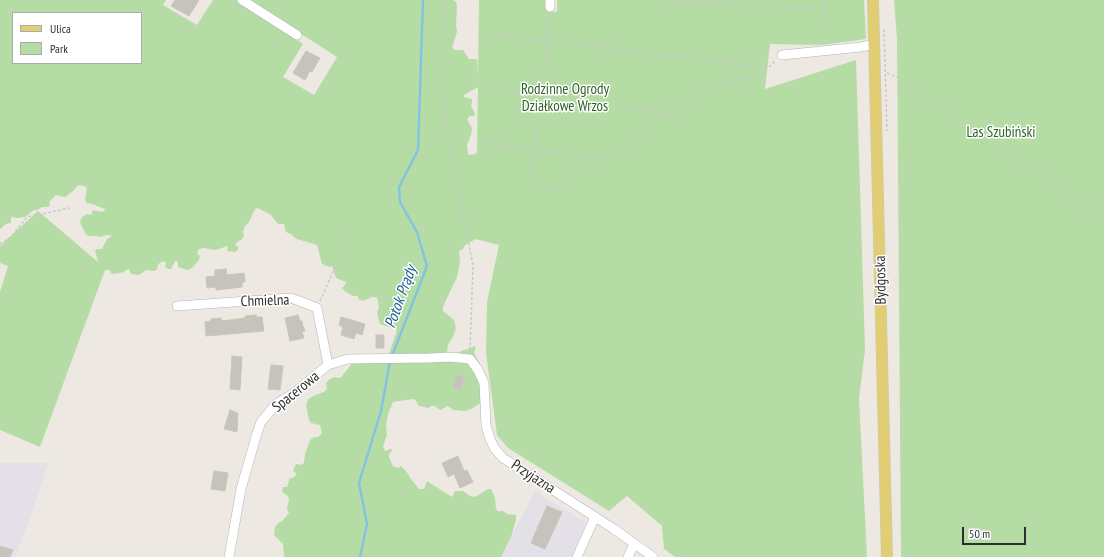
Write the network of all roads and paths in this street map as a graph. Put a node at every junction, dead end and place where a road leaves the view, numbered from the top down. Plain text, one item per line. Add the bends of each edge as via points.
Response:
1 (242, 0) edge
2 (447, 0) edge
3 (663, 0) edge
4 (823, 0) edge
5 (873, 2) edge
6 (550, 4) edge
7 (822, 9) junction
8 (492, 33) dead end
9 (297, 35) dead end
10 (547, 40) junction
11 (875, 44) junction
12 (823, 51) junction
13 (782, 55) joint
14 (768, 68) junction
15 (875, 71) junction
16 (486, 87) dead end
17 (542, 96) junction
18 (670, 113) junction
19 (484, 142) dead end
20 (535, 149) junction
21 (601, 160) junction
22 (70, 208) dead end
23 (1104, 219) edge
24 (341, 233) dead end
25 (0, 244) edge
26 (177, 306) dead end
27 (317, 308) junction
28 (470, 359) junction
29 (328, 365) junction
30 (596, 517) junction
31 (634, 544) junction
32 (229, 557) edge
33 (577, 557) edge
34 (628, 557) edge
35 (653, 557) edge
36 (887, 557) edge

1 - 9 street
2 - 28 path via 442,40 442,79 447,131 473,265
3 - 7 path
4 - 7 path
5 - 11 main road, Bydgoska
6 - 10 path
7 - 12 path
8 - 10 path
10 - 14 path
10 - 17 path
11 - 12 street
11 - 15 main road, Bydgoska
12 - 13 street
13 - 14 path
14 - 18 path via 707,91
15 - 23 path via 897,77
15 - 36 main road, Bydgoska
16 - 17 path
17 - 18 path
17 - 20 path
18 - 21 path
19 - 20 path
20 - 21 path
20 - 21 path via 532,177 535,184 545,190 552,189
22 - 25 path via 27,217 11,237
24 - 27 path via 340,256
26 - 27 street, Chmielna via 291,298
27 - 29 street
28 - 29 street, Spacerowa via 348,359
28 - 30 street, Przyjazna via 484,383 486,425 495,449 503,458
29 - 32 street, Spacerowa via 276,404 261,422 241,489
30 - 31 street, Przyjazna
30 - 33 street
31 - 34 street
31 - 35 street, Przyjazna

